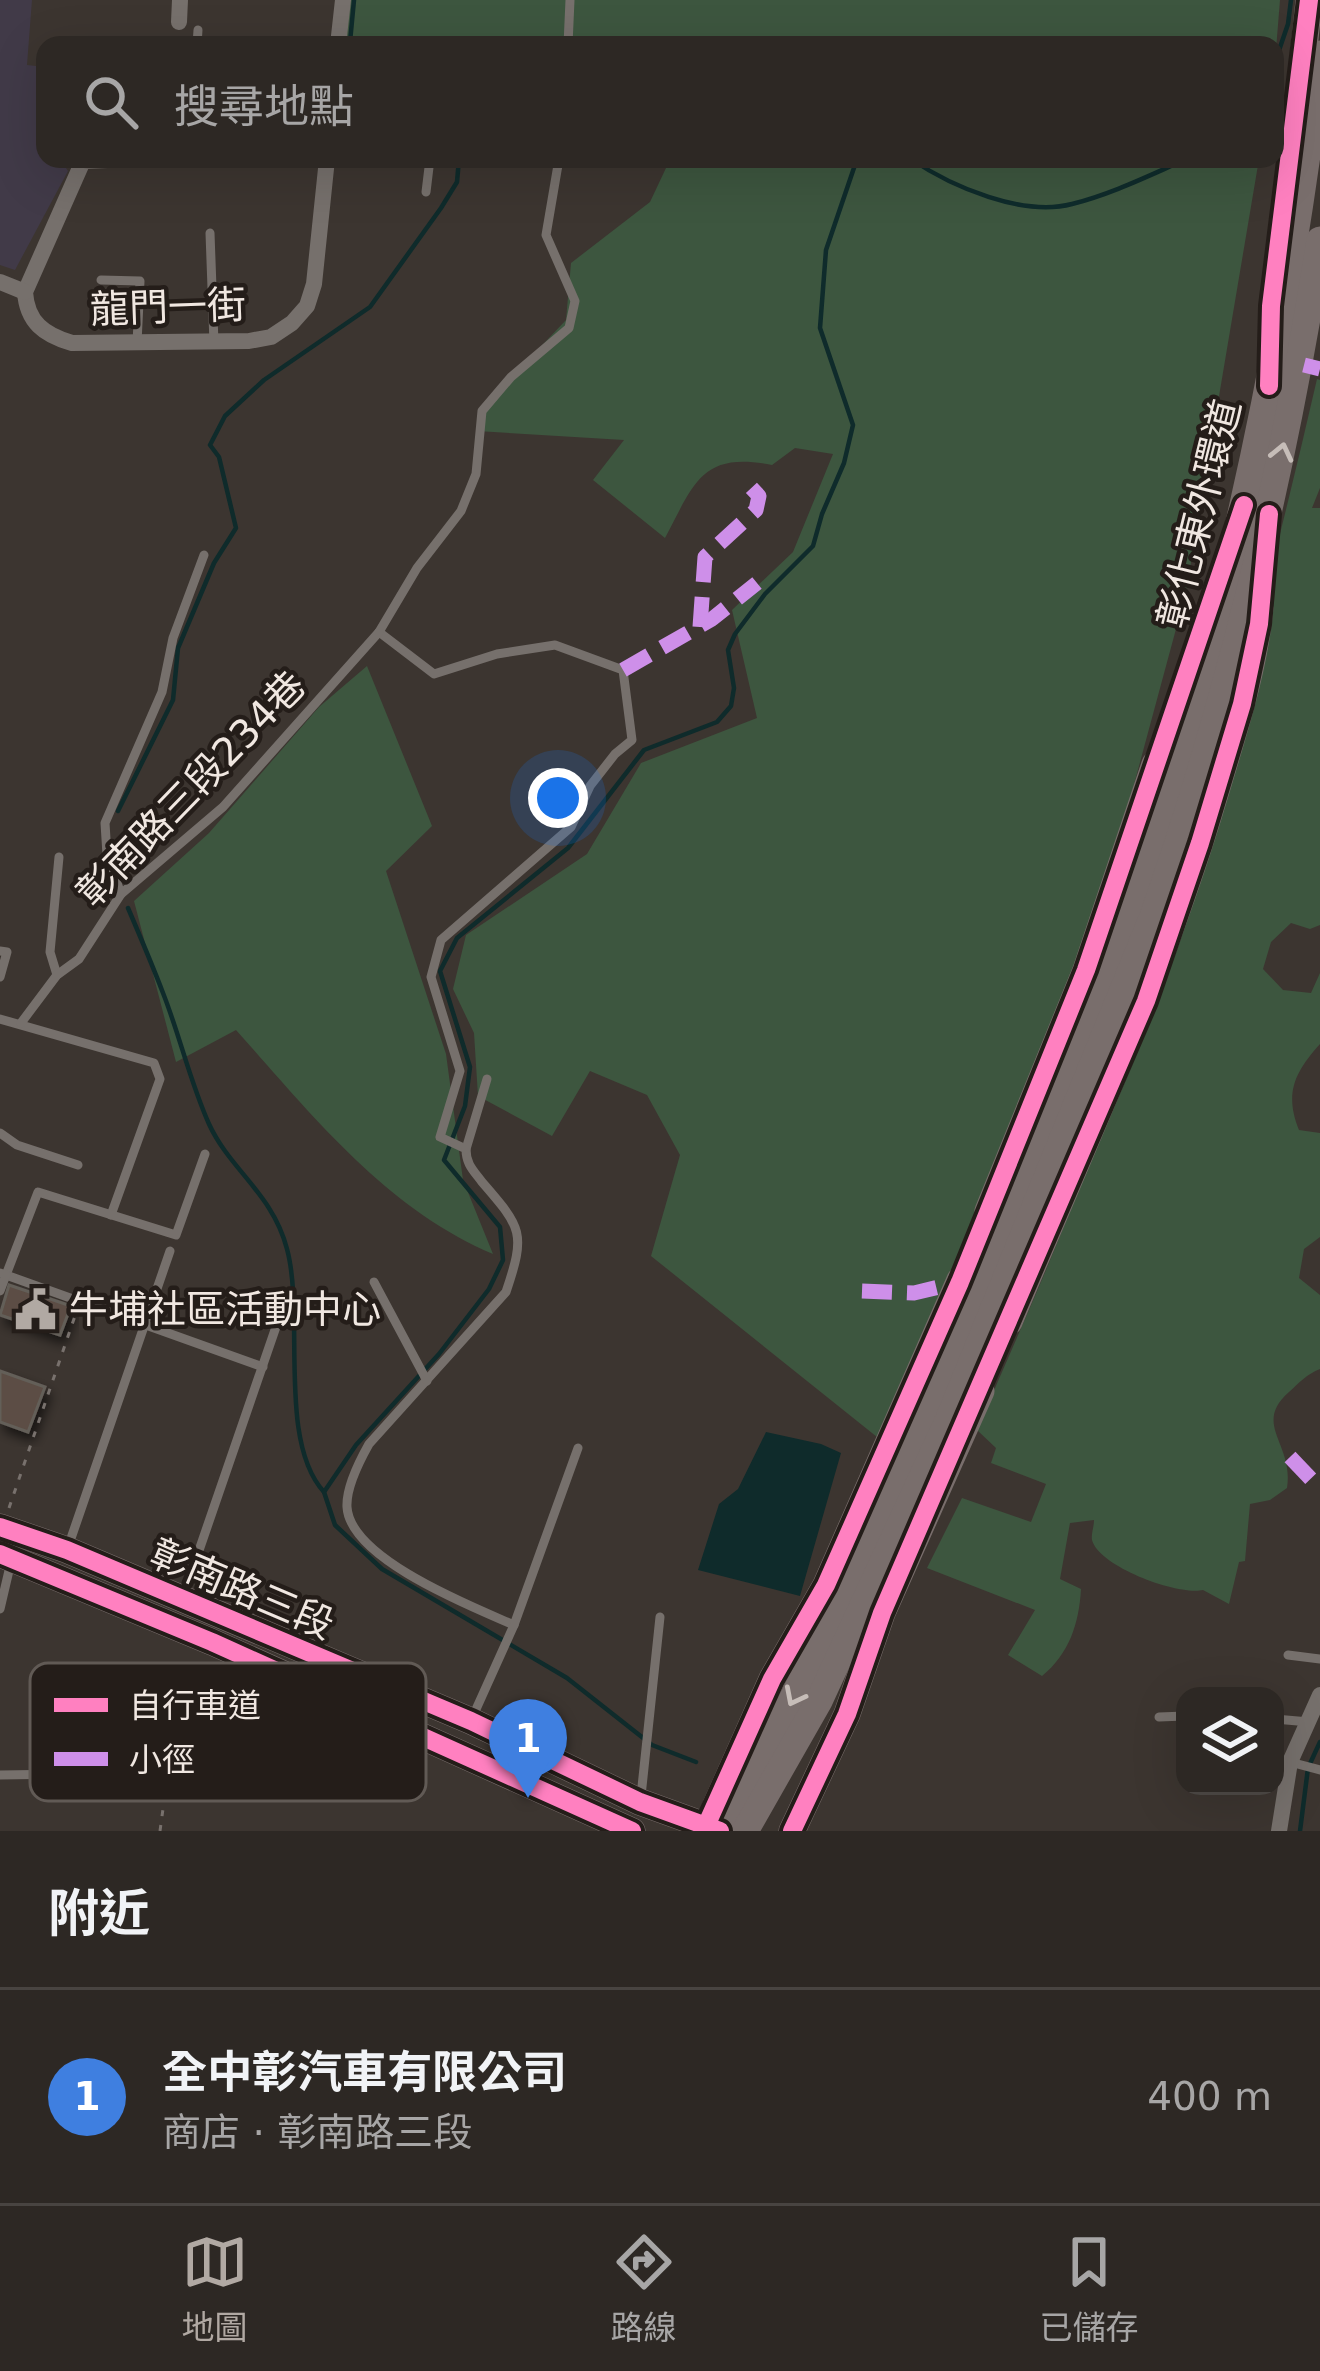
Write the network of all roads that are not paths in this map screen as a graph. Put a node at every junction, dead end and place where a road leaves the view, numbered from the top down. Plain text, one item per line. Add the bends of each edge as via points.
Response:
1 (180, 0) edge
2 (343, 0) edge
3 (570, 0) edge
4 (1309, 0) edge
5 (179, 22) dead end
6 (198, 30) dead end
7 (198, 36) edge
8 (339, 36) edge
9 (568, 36) edge
10 (1320, 55) edge
11 (80, 168) edge
12 (325, 168) edge
13 (429, 168) edge
14 (557, 168) edge
15 (426, 192) dead end
16 (210, 233) dead end
17 (1320, 240) edge
18 (101, 280) dead end
19 (0, 282) edge
20 (25, 292) junction
21 (1320, 323) edge
22 (136, 343) junction
23 (214, 343) junction
24 (1282, 388) junction
25 (1256, 509) junction
26 (204, 556) dead end
27 (379, 632) junction
28 (1207, 696) junction
29 (58, 857) dead end
30 (121, 894) junction
31 (0, 951) edge
32 (57, 975) junction
33 (0, 977) edge
34 (0, 1019) edge
35 (21, 1023) junction
36 (487, 1079) dead end
37 (0, 1133) edge
38 (466, 1149) junction
39 (205, 1154) dead end
40 (78, 1165) dead end
41 (111, 1215) junction
42 (170, 1252) dead end
43 (3, 1274) edge
44 (374, 1282) dead end
45 (0, 1291) edge
46 (278, 1321) dead end
47 (145, 1322) junction
48 (263, 1367) junction
49 (427, 1381) junction
50 (578, 1448) dead end
51 (7, 1540) edge
52 (67, 1550) junction
53 (182, 1600) junction
54 (0, 1610) edge
55 (660, 1617) dead end
56 (514, 1625) junction
57 (1288, 1655) dead end
58 (1320, 1659) edge
59 (259, 1663) edge
60 (332, 1663) edge
61 (1320, 1695) edge
62 (426, 1702) edge
63 (1176, 1716) edge
64 (1159, 1717) dead end
65 (1284, 1720) edge
66 (471, 1721) junction
67 (1309, 1722) junction
68 (426, 1738) edge
69 (1291, 1762) junction
70 (1320, 1770) edge
71 (640, 1802) junction
72 (711, 1830) edge
73 (632, 1831) edge
74 (745, 1831) edge
75 (792, 1831) edge
76 (1279, 1831) edge

1 - 5 street
2 - 8 street
3 - 9 lane
4 - 24 main road via 1271,306
6 - 7 lane
10 - 24 main road, 彰化東外環道
11 - 20 street
12 - 23 street, 龍門一街 via 308,306 271,337
13 - 15 lane
14 - 27 lane, 彰南路三段234巷 via 546,235 575,301 569,328 482,411 476,473 461,511
16 - 23 lane
17 - 24 main road, 彰化東外環道
18 - 22 lane via 140,281
19 - 20 street
20 - 22 street, 龍門一街 via 26,311 55,338
21 - 24 main road
22 - 23 street, 龍門一街
24 - 25 main road, 彰化東外環道
25 - 28 main road, 彰化東外環道
25 - 72 main road via 960,1282 813,1610 772,1679
25 - 75 main road via 1258,624 1242,704 1146,1001
26 - 30 lane via 162,692 105,823
27 - 30 lane, 彰南路三段234巷 via 223,807
27 - 38 lane via 434,674 554,645 623,670 629,695 632,740 590,786 571,827 441,940 432,962 460,1071 440,1137
28 -> 72 main road, 彰化東外環道 via 1104,977 926,1412 768,1748
28 - 74 main road, 彰化東外環道 via 1179,841 1134,969 988,1325 819,1701
29 - 32 lane via 50,952
30 - 32 lane, 彰南路三段234巷 via 79,958
31 - 33 lane via 7,952
32 - 35 lane, 彰南路三段234巷
34 - 35 lane
35 - 41 lane via 154,1063 160,1079
36 - 38 lane
37 - 40 lane
38 - 49 lane via 466,1163 514,1219 516,1262 506,1292
39 - 41 lane via 176,1235
41 - 43 lane via 38,1192
42 - 47 lane
43 - 45 lane
43 - 47 lane
44 - 49 lane
46 - 48 lane
47 - 48 lane
47 - 52 lane
48 - 53 lane
49 - 56 lane via 369,1444 347,1507 379,1554 430,1588
50 - 56 lane
51 - 52 main road, 彰南路三段
51 - 54 lane
51 - 59 main road, 彰南路三段
52 - 53 main road, 彰南路三段
53 - 60 main road, 彰南路三段
55 - 71 lane
56 - 66 lane
57 - 58 lane
61 - 67 street
62 - 66 main road, 彰南路三段
63 - 64 lane
65 - 67 lane
66 - 71 main road, 彰南路三段
67 - 69 street
68 - 73 main road, 彰南路三段
69 - 70 lane
69 - 76 street
71 - 72 main road, 彰南路三段

